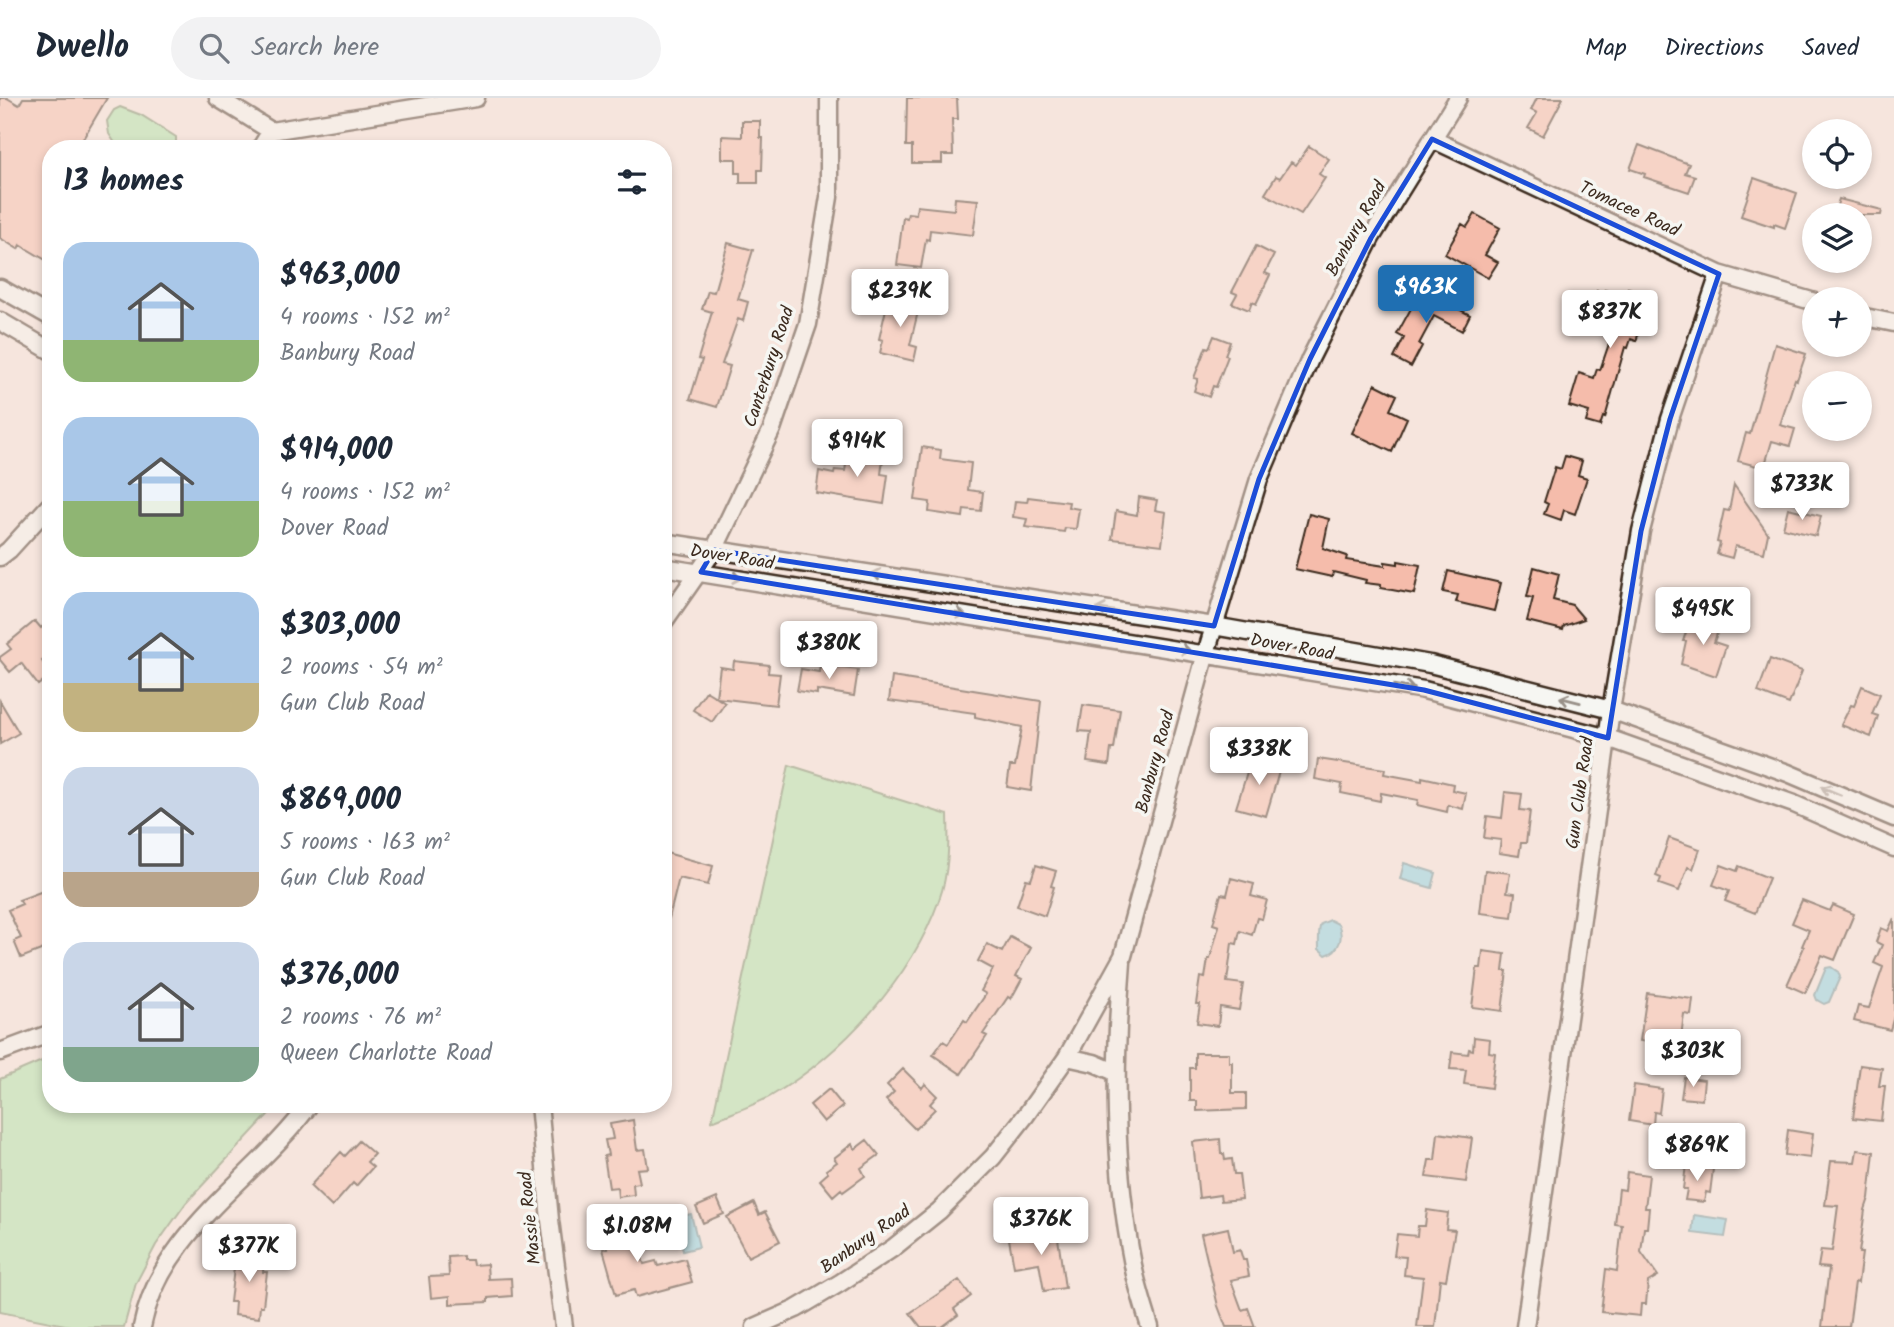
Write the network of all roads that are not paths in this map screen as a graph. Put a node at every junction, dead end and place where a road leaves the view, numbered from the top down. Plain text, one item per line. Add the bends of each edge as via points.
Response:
1 (218, 98) edge
2 (477, 98) edge
3 (829, 98) edge
4 (1458, 98) edge
5 (271, 131) junction
6 (1432, 139) junction
7 (266, 140) edge
8 (1719, 274) junction
9 (0, 288) edge
10 (1802, 298) edge
11 (42, 312) edge
12 (1872, 318) edge
13 (0, 321) edge
14 (1894, 323) edge
15 (42, 346) edge
16 (42, 514) edge
17 (672, 543) edge
18 (714, 550) junction
19 (0, 557) edge
20 (672, 568) edge
21 (701, 572) junction
22 (672, 611) edge
23 (1214, 626) junction
24 (1206, 653) junction
25 (1611, 710) junction
26 (1608, 738) junction
27 (1894, 818) edge
28 (1894, 848) edge
29 (1123, 956) junction
30 (42, 1036) edge
31 (0, 1052) edge
32 (1067, 1056) junction
33 (1115, 1072) junction
34 (304, 1113) edge
35 (540, 1113) edge
36 (142, 1327) edge
37 (564, 1327) edge
38 (755, 1327) edge
39 (1150, 1327) edge
40 (1525, 1327) edge

1 - 5 street
2 - 5 street
3 - 18 street, Canterbury Road via 829,197 808,324 772,429
4 - 6 street, Banbury Road
5 - 7 street
6 - 8 street, Tomacee Road
6 - 23 street, Banbury Road via 1371,238 1310,359 1259,479
8 - 10 street, Tomacee Road
8 - 25 street, Gun Club Road via 1670,419 1641,531
9 - 11 street
12 - 14 street
13 - 15 street
16 - 19 street
17 - 18 street, Dover Road
18 - 21 street, Canterbury Road
23 -> 18 street, Dover Road
20 - 21 street, Dover Road
21 - 22 street, Canterbury Road
21 -> 24 street, Dover Road
23 - 24 street, Banbury Road
25 -> 23 street, Dover Road via 1430,664
24 -> 26 street, Dover Road via 1424,690
24 - 29 street, Banbury Road
25 - 26 street, Gun Club Road
27 -> 25 street, Dover Road via 1788,773
26 - 28 street, Dover Road via 1794,804
26 - 40 street, Gun Club Road
29 - 32 street, Banbury Road
29 - 33 street
30 - 31 street
32 - 33 street
32 - 38 street, Banbury Road via 993,1157 939,1211 840,1283
33 - 39 street via 1121,1195 1133,1267
34 - 36 street via 183,1240 156,1284
35 - 37 street, Massie Road

